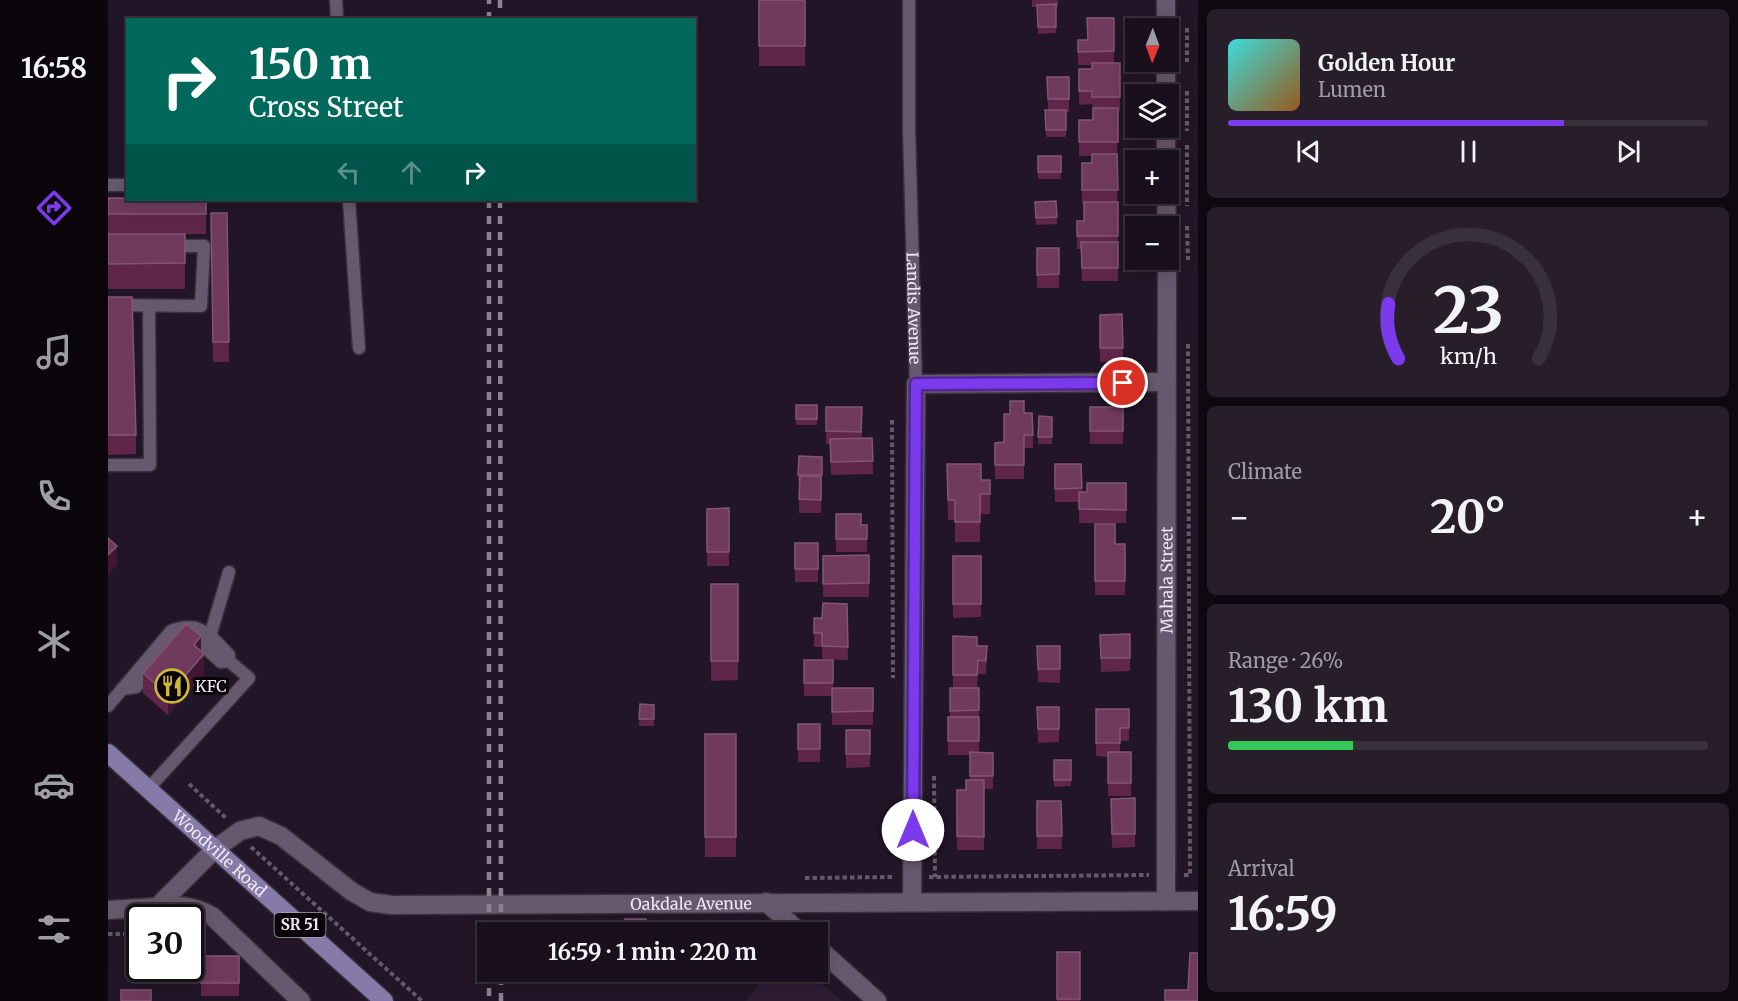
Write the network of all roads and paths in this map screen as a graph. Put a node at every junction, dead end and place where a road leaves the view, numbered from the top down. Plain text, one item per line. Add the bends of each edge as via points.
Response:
1 (336, 0) edge
2 (909, 0) edge
3 (1166, 0) edge
4 (337, 18) edge
5 (1166, 18) edge
6 (1186, 24) dead end
7 (1187, 72) dead end
8 (1187, 84) dead end
9 (126, 184) edge
10 (108, 185) edge
11 (349, 201) edge
12 (156, 246) edge
13 (1188, 263) dead end
14 (1167, 270) edge
15 (108, 305) edge
16 (149, 306) junction
17 (1188, 335) dead end
18 (359, 348) dead end
19 (1167, 382) junction
20 (916, 384) junction
21 (892, 420) dead end
22 (108, 465) edge
23 (229, 572) dead end
24 (210, 636) junction
25 (229, 661) junction
26 (893, 687) dead end
27 (122, 689) junction
28 (108, 706) edge
29 (108, 753) edge
30 (189, 784) dead end
31 (148, 789) junction
32 (238, 832) junction
33 (215, 849) junction
34 (893, 866) dead end
35 (1148, 875) dead end
36 (1190, 875) dead end
37 (934, 877) dead end
38 (805, 878) dead end
39 (1166, 901) junction
40 (1198, 901) edge
41 (766, 902) junction
42 (912, 902) junction
43 (160, 904) edge
44 (126, 909) edge
45 (108, 910) edge
46 (204, 912) edge
47 (789, 922) edge
48 (108, 934) edge
49 (126, 934) edge
50 (828, 957) edge
51 (301, 1001) edge
52 (384, 1001) edge
53 (422, 1001) edge
54 (877, 1001) edge

1 - 4 lane
2 - 20 lane, Landis Avenue
3 - 5 street
6 - 7 path
8 - 13 path
9 - 10 lane
11 - 18 lane
12 - 16 lane via 204,246 201,306
14 - 19 street, Mahala Street
15 - 16 lane
16 - 22 lane via 150,465
17 - 36 path
19 - 20 street
19 - 39 street, Mahala Street
20 - 42 street, Landis Avenue
21 - 26 path
23 - 24 lane
24 - 25 lane via 229,655
24 - 27 lane via 201,629 185,626 171,631
25 - 27 lane via 221,662 196,640 184,636 136,687
25 - 31 lane via 249,678
27 - 28 lane
29 - 31 main road, Woodville Road / SR 51
30 - 32 path
31 - 33 main road, Woodville Road / SR 51
32 - 33 street, Oakdale Avenue
32 - 41 street, Oakdale Avenue via 260,826 271,830 351,891 370,902 390,905
32 - 53 path
33 - 43 street, Oakdale Avenue
33 - 52 main road, Woodville Road / SR 51
34 - 38 path via 893,878
35 - 37 path
39 - 40 street, Oakdale Avenue
39 - 42 street, Oakdale Avenue
41 - 42 street, Oakdale Avenue
41 - 47 street
44 - 45 street
46 - 51 street
48 - 49 path
50 - 54 street

